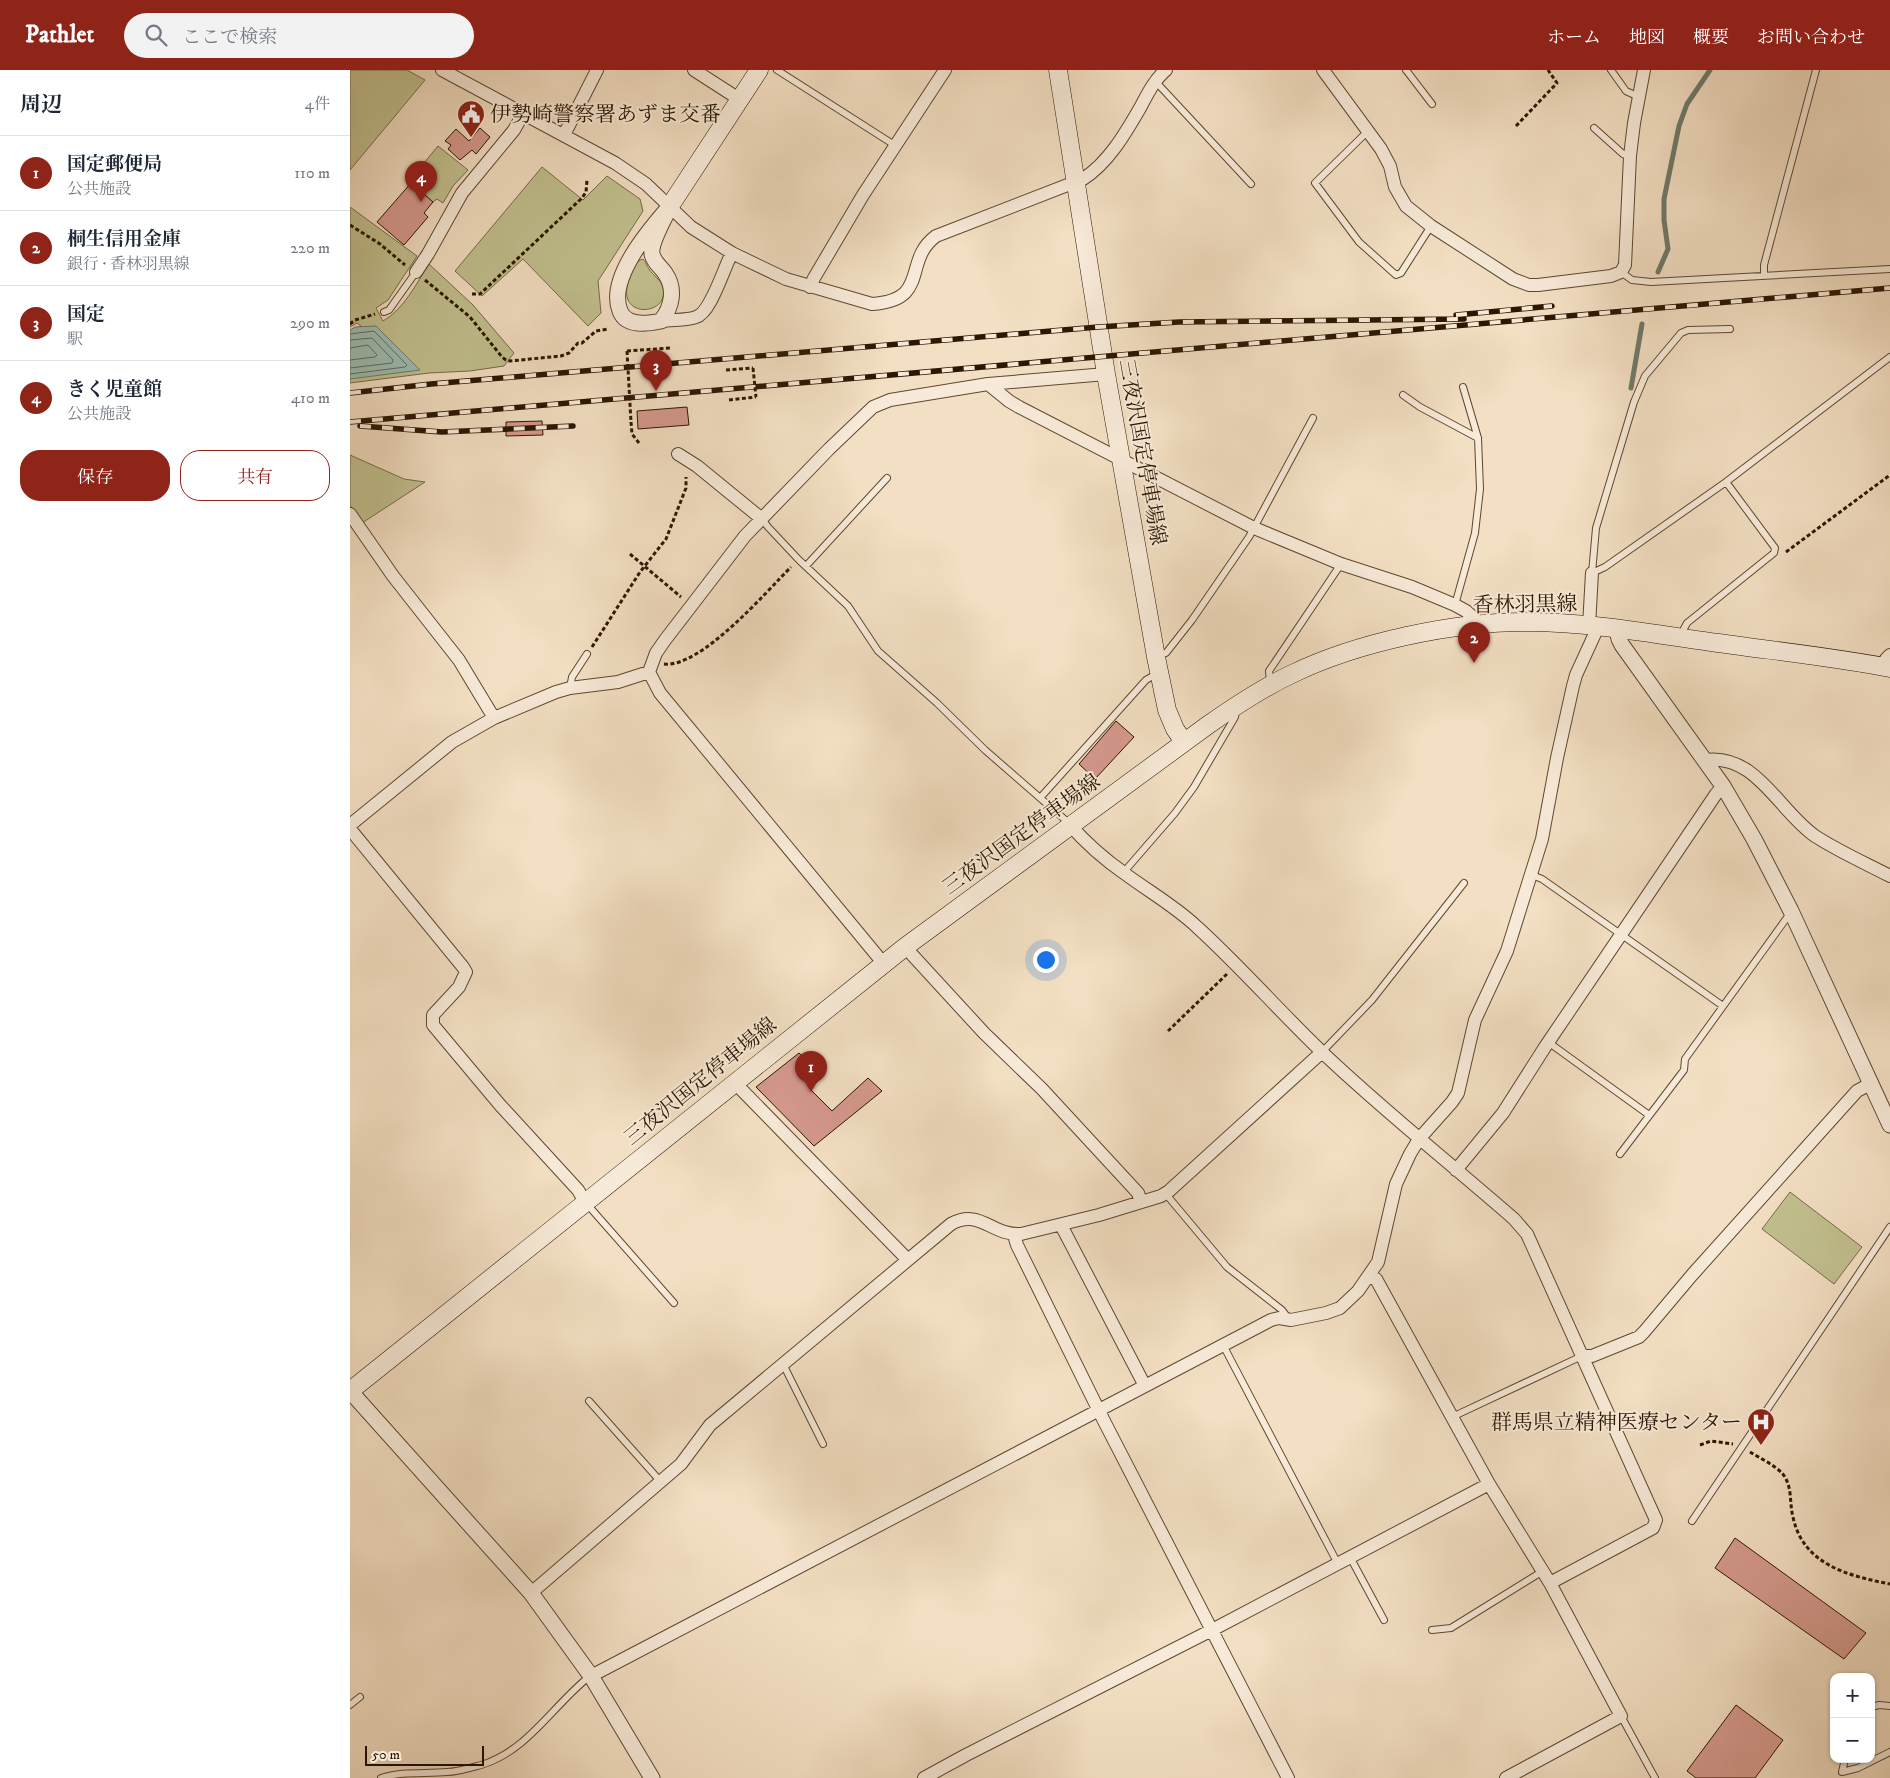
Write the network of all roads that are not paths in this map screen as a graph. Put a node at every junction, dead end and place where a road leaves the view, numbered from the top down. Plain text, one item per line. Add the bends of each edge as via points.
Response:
1 (442, 70) edge
2 (597, 70) edge
3 (694, 70) edge
4 (759, 70) edge
5 (777, 70) edge
6 (945, 70) edge
7 (1058, 70) edge
8 (1166, 70) edge
9 (1323, 70) edge
10 (1406, 70) edge
11 (1611, 70) edge
12 (1644, 70) edge
13 (1816, 70) edge
14 (1156, 82) junction
15 (1639, 97) junction
16 (738, 99) junction
17 (1432, 104) dead end
18 (523, 114) junction
19 (1594, 128) dead end
20 (1368, 131) junction
21 (564, 135) junction
22 (896, 146) junction
23 (1630, 156) junction
24 (1075, 182) junction
25 (1251, 184) dead end
26 (670, 206) junction
27 (1431, 226) junction
28 (732, 253) junction
29 (1890, 269) edge
30 (416, 272) joint
31 (1621, 272) junction
32 (1764, 276) junction
33 (810, 287) junction
34 (384, 312) road end
35 (661, 321) junction
36 (1730, 329) dead end
37 (1890, 358) edge
38 (1106, 374) junction
39 (988, 384) junction
40 (1463, 387) dead end
41 (1402, 395) dead end
42 (1314, 418) dead end
43 (1478, 438) junction
44 (678, 454) dead end
45 (1121, 460) junction
46 (887, 478) dead end
47 (1726, 482) junction
48 (350, 514) edge
49 (762, 519) junction
50 (1254, 528) junction
51 (1341, 564) junction
52 (806, 566) junction
53 (1592, 573) junction
54 (1455, 604) junction
55 (1480, 624) junction
56 (1593, 626) junction
57 (1617, 630) junction
58 (1679, 638) junction
59 (587, 654) road end
60 (1888, 663) edge
61 (1158, 665) junction
62 (650, 667) junction
63 (1270, 685) junction
64 (570, 688) junction
65 (1236, 705) junction
66 (494, 718) junction
67 (1184, 742) junction
68 (1705, 760) junction
69 (1723, 786) junction
70 (1040, 798) junction
71 (350, 825) edge
72 (1070, 825) junction
73 (350, 829) edge
74 (1122, 872) junction
75 (1532, 875) junction
76 (1890, 876) edge
77 (1464, 883) dead end
78 (1791, 911) junction
79 (1621, 934) junction
80 (906, 947) junction
81 (884, 964) junction
82 (1723, 1006) junction
83 (1548, 1042) junction
84 (1322, 1052) junction
85 (735, 1082) junction
86 (1872, 1083) junction
87 (1649, 1115) junction
88 (1890, 1125) edge
89 (1419, 1139) junction
90 (1620, 1154) dead end
91 (1456, 1170) junction
92 (1165, 1193) junction
93 (585, 1202) junction
94 (1141, 1202) junction
95 (1061, 1225) junction
96 (1890, 1227) edge
97 (1014, 1235) junction
98 (908, 1260) junction
99 (1369, 1275) junction
100 (674, 1303) dead end
101 (1291, 1320) junction
102 (1223, 1345) junction
103 (1582, 1356) junction
104 (783, 1364) junction
105 (1145, 1386) junction
106 (350, 1391) edge
107 (589, 1401) dead end
108 (1099, 1410) junction
109 (1452, 1417) junction
110 (823, 1444) dead end
111 (661, 1482) junction
112 (1489, 1484) junction
113 (1692, 1521) dead end
114 (1350, 1557) junction
115 (1338, 1564) junction
116 (1543, 1572) junction
117 (1550, 1583) junction
118 (531, 1593) junction
119 (1384, 1620) dead end
120 (1212, 1630) junction
121 (1432, 1630) dead end
122 (591, 1676) junction
123 (360, 1697) dead end
124 (350, 1705) edge
125 (1875, 1706) edge
126 (1890, 1706) edge
127 (1622, 1716) junction
128 (1890, 1752) edge
129 (1875, 1760) edge
130 (1844, 1763) edge
131 (1868, 1763) edge
132 (382, 1778) edge
133 (652, 1778) edge
134 (924, 1778) edge
135 (1288, 1778) edge
136 (1506, 1778) edge
137 (1655, 1778) edge

1 - 18 street
2 - 21 street
3 - 16 street
4 - 16 main road
5 - 22 lane
6 - 22 street
7 - 24 main road, 三夜沢国定停車場線
8 - 14 street
9 - 20 street
10 - 17 lane
11 - 15 lane via 1626,91
12 - 15 street
13 - 32 lane via 1764,265
14 - 24 street via 1132,122 1095,172
14 - 25 lane
15 - 23 street
16 - 26 main road
18 - 21 street
18 - 30 street via 514,130 462,193
19 - 23 lane via 1623,154
20 - 27 street via 1390,166 1402,201
20 - 27 lane via 1315,183 1360,242 1396,275 1401,273
21 - 26 street via 615,163 646,184
22 - 33 street via 858,203
23 - 31 street via 1626,260
24 - 33 street via 936,236 923,250 910,289 896,300 872,304
24 - 38 main road, 三夜沢国定停車場線
26 - 28 street via 691,227
26 - 35 street via 652,251 672,290 670,307
26 - 35 street via 636,251 621,279 617,298 620,312 628,321
27 - 31 street via 1529,285 1556,284
28 - 33 street
28 - 35 street via 701,314 695,318
29 - 32 lane
30 - 34 lane
31 - 32 lane via 1632,280 1651,282
36 - 53 lane via 1688,330 1645,376 1596,528
37 - 47 lane
38 - 39 street
38 - 45 main road, 三夜沢国定停車場線
39 - 45 street via 1009,401
39 - 49 street via 890,400 873,407
40 - 43 lane
41 - 43 lane
42 - 50 lane
43 - 54 lane via 1480,489 1475,533
44 - 49 street
45 - 50 street
45 - 61 main road, 三夜沢国定停車場線
46 - 52 lane
47 - 53 lane
47 - 58 lane via 1775,548 1774,553 1687,624
48 - 66 street via 393,576 459,660
49 - 52 lane
49 - 62 street via 691,605
50 - 51 street
50 - 61 lane
51 - 54 street
51 - 63 lane via 1269,671
52 - 70 lane via 848,606 878,650
53 - 56 street
54 - 55 street
55 - 56 main road, 香林羽黒線 via 1528,622
55 - 63 main road, 香林羽黒線 via 1429,632 1356,650
56 - 57 main road, 香林羽黒線
56 - 75 street via 1568,703
57 - 58 main road, 香林羽黒線
57 - 68 street via 1622,646
58 - 60 main road, 香林羽黒線
59 - 64 lane via 572,677
61 - 67 main road, 三夜沢国定停車場線 via 1167,710
61 - 70 lane
62 - 64 street via 610,683
62 - 81 street via 653,682 666,700
63 - 65 main road, 香林羽黒線
64 - 66 street
65 - 67 main road, 香林羽黒線
65 - 74 lane via 1235,717 1194,787
66 - 71 street via 452,742
67 - 72 main road, 三夜沢国定停車場線
68 - 69 street
68 - 76 street via 1722,759 1744,768 1756,776 1815,836
69 - 78 street
69 - 79 street
70 - 72 lane
72 - 74 street
72 - 80 main road, 三夜沢国定停車場線
73 - 93 street via 466,972 459,987 433,1015 433,1025 578,1190
74 - 84 street via 1195,925
75 - 79 lane
75 - 89 street via 1508,951 1475,1020 1458,1093
77 - 84 lane via 1372,1000
78 - 82 lane
78 - 86 street
79 - 82 lane
79 - 83 street
80 - 81 main road, 三夜沢国定停車場線
80 - 94 street via 1138,1193
81 - 85 main road, 三夜沢国定停車場線
82 - 87 lane via 1685,1059 1684,1070
83 - 87 lane
83 - 91 street via 1503,1113
84 - 89 street
84 - 92 street
85 - 93 main road, 三夜沢国定停車場線
85 - 98 street
86 - 88 street
86 - 103 street via 1851,1098 1639,1337 1592,1356
87 - 90 lane
89 - 91 street
89 - 99 street via 1396,1184 1378,1262
91 - 103 street via 1527,1234
92 - 94 street
92 - 101 lane via 1227,1268
93 - 100 lane
93 - 106 main road, 三夜沢国定停車場線
94 - 95 street
95 - 97 street
95 - 105 street
96 - 113 lane
97 - 98 street via 963,1218 951,1224
97 - 108 street
98 - 104 street
99 - 101 street via 1340,1308
99 - 109 street via 1376,1279
101 - 102 street via 1271,1320
102 - 105 street
102 - 115 lane
103 - 109 lane
103 - 117 street via 1656,1520 1653,1528
104 - 110 lane
104 - 111 street via 710,1425 681,1464
105 - 108 street
106 - 118 street
107 - 111 lane
108 - 120 street
108 - 122 street
109 - 112 street
111 - 118 street
112 - 114 street
112 - 116 street
114 - 115 street
114 - 119 lane
115 - 120 street
116 - 117 street
116 - 121 lane via 1452,1628
117 - 127 street
118 - 122 street
120 - 134 street
120 - 135 street
122 - 132 lane via 578,1685 523,1742 500,1758 448,1772
122 - 133 street
123 - 124 lane
125 - 126 lane
127 - 136 street
127 - 137 lane
128 - 129 lane
130 - 131 lane via 1842,1772

